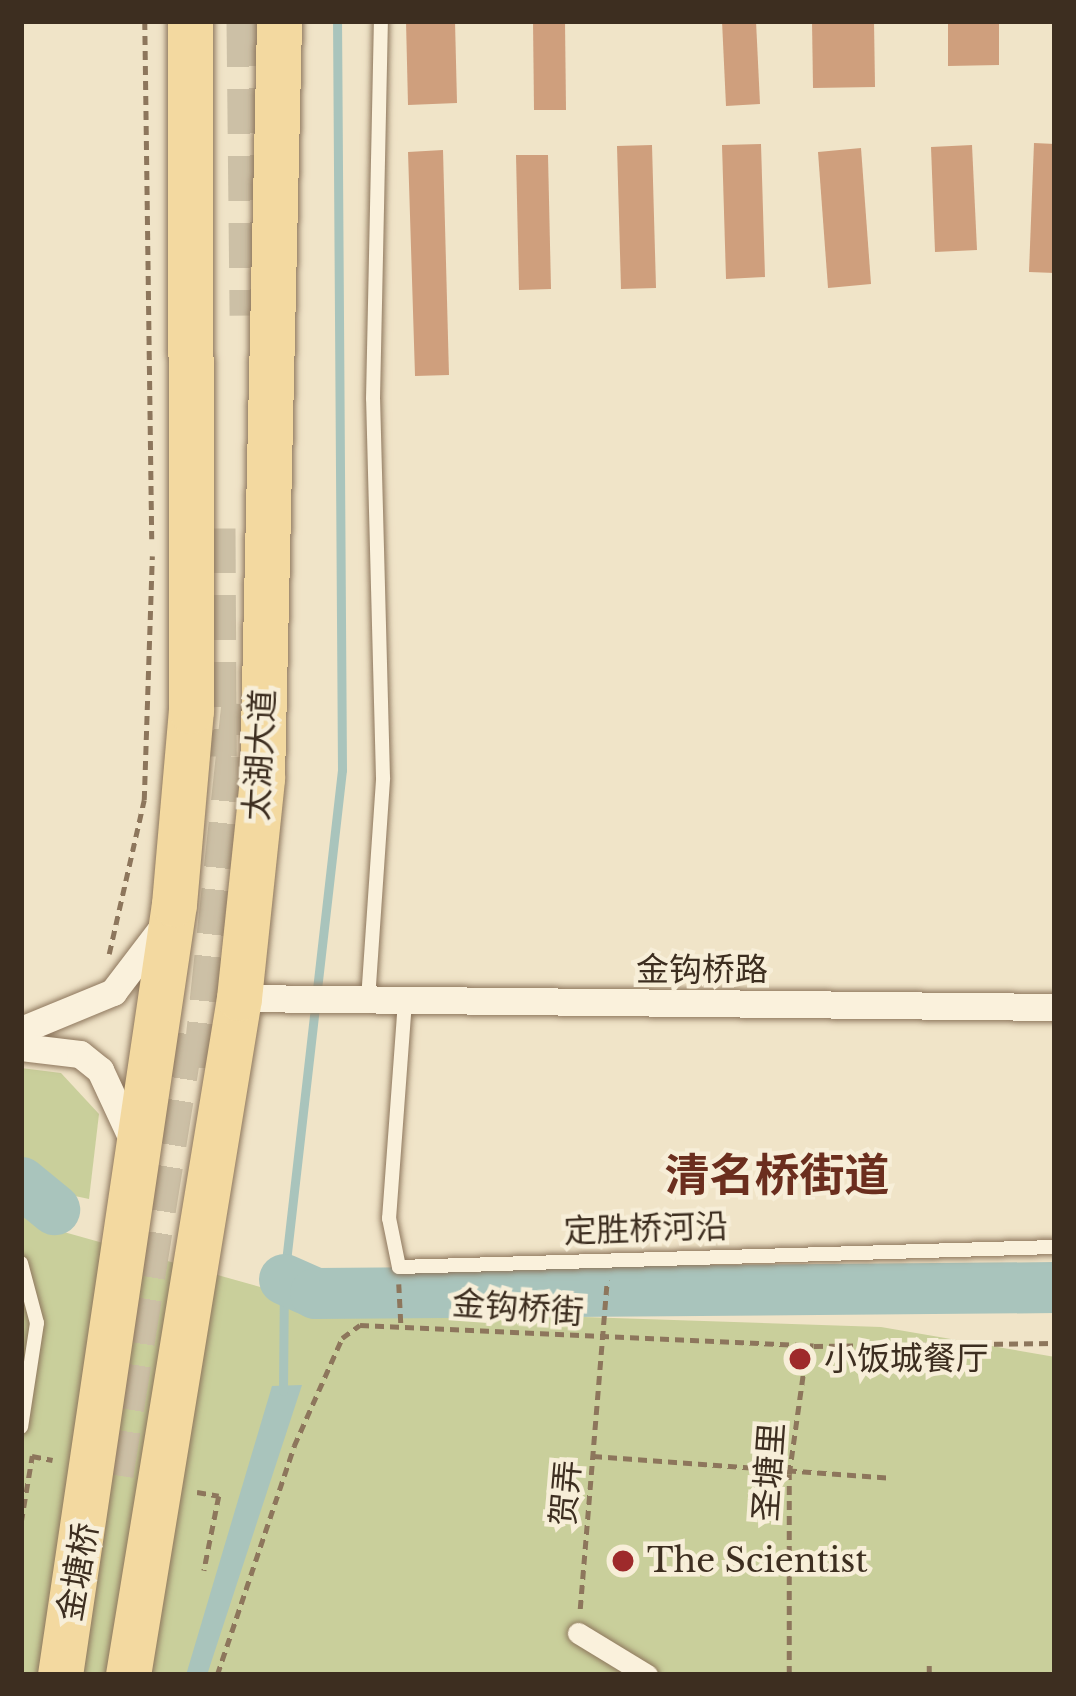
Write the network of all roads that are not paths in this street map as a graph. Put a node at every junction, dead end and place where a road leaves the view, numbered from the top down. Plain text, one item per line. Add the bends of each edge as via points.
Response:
1 (190, 21) edge
2 (279, 21) edge
3 (381, 21) edge
4 (174, 904) junction
5 (239, 998) junction
6 (359, 1000) junction
7 (405, 1001) junction
8 (1055, 1007) edge
9 (21, 1030) edge
10 (21, 1047) edge
11 (139, 1159) junction
12 (1055, 1247) edge
13 (21, 1263) edge
14 (21, 1427) edge
15 (578, 1633) road end
16 (60, 1675) edge
17 (128, 1675) edge
18 (647, 1675) edge

1 - 4 main road via 191,711
2 - 5 main road, 太湖大道 via 262,778
3 - 6 lane via 374,399 383,778
4 - 9 street via 113,992
4 - 11 main road
5 - 6 street, 金钩桥路
5 - 17 main road, 太湖大道 via 175,1487
6 - 7 street, 金钩桥路
7 - 8 street, 金钩桥路
7 - 12 lane, 定胜桥河沿 via 389,1218 399,1267
10 - 11 street via 80,1054 100,1070
11 - 16 main road, 金塘桥 via 77,1465
13 - 14 lane via 37,1322
15 - 18 street

